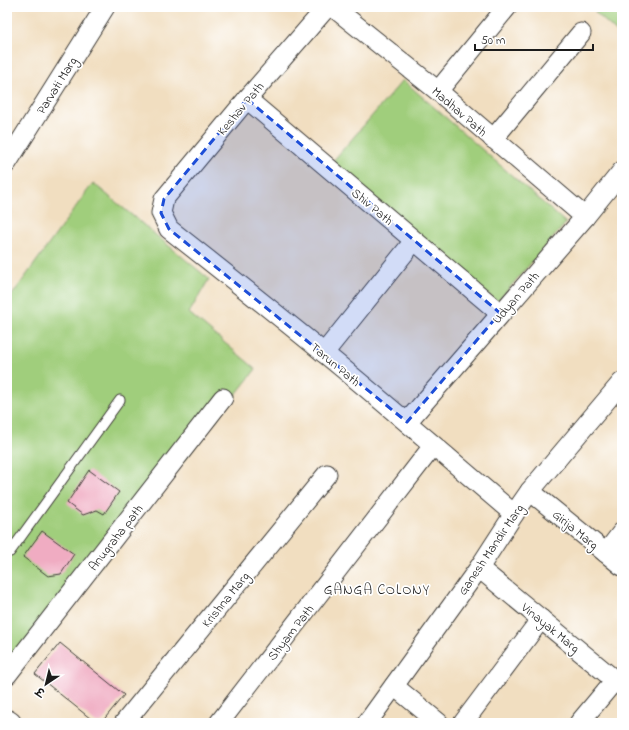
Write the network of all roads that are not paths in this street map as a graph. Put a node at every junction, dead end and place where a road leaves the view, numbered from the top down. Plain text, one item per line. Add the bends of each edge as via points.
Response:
1 (327, 7) edge
2 (333, 7) edge
3 (507, 7) edge
4 (97, 10) edge
5 (581, 32) dead end
6 (438, 91) junction
7 (247, 99) junction
8 (493, 139) junction
9 (9, 155) edge
10 (618, 184) edge
11 (161, 213) joint
12 (585, 217) junction
13 (414, 241) junction
14 (500, 314) junction
15 (324, 353) junction
16 (622, 382) edge
17 (222, 398) dead end
18 (120, 400) dead end
19 (407, 422) junction
20 (434, 446) junction
21 (326, 474) dead end
22 (530, 491) junction
23 (514, 514) junction
24 (622, 532) edge
25 (7, 553) edge
26 (606, 553) junction
27 (622, 566) edge
28 (479, 568) junction
29 (541, 619) junction
30 (7, 675) edge
31 (618, 683) edge
32 (394, 686) junction
33 (7, 721) edge
34 (10, 723) edge
35 (124, 723) edge
36 (219, 723) edge
37 (367, 723) edge
38 (439, 723) edge
39 (463, 723) edge
40 (580, 723) edge

1 - 7 street, Keshav Path
2 - 6 street, Madhav Path
3 - 6 street
4 - 9 street, Parvati Marg
5 - 8 street
6 - 8 street, Madhav Path
7 - 11 street, Keshav Path via 164,199
7 - 13 street, Shiv Path
8 - 12 street, Madhav Path
10 - 12 street, Udyan Path
11 - 15 street, Tarun Path via 170,229
12 - 14 street, Udyan Path
13 - 14 street, Shiv Path
13 - 15 street
14 - 19 street, Udyan Path
15 - 19 street, Tarun Path
16 - 22 street, Ganesh Mandir Marg
17 - 30 street, Anugraha path
18 - 25 lane
19 - 20 street, Tarun Path
20 - 23 street, Tarun Path
20 - 36 street, Shyam Path
21 - 35 street, Krishna Marg
22 - 23 street, Ganesh Mandir Marg
22 - 26 street, Girija Marg
23 - 28 street, Ganesh Mandir Marg
24 - 26 street
26 - 27 street, Girija Marg
28 - 29 street, Vinayak Marg
28 - 32 street, Ganesh Mandir Marg
29 - 31 street, Vinayak Marg
29 - 39 street
31 - 40 street
32 - 37 street, Ganesh Mandir Marg
32 - 38 street
33 - 34 main road

